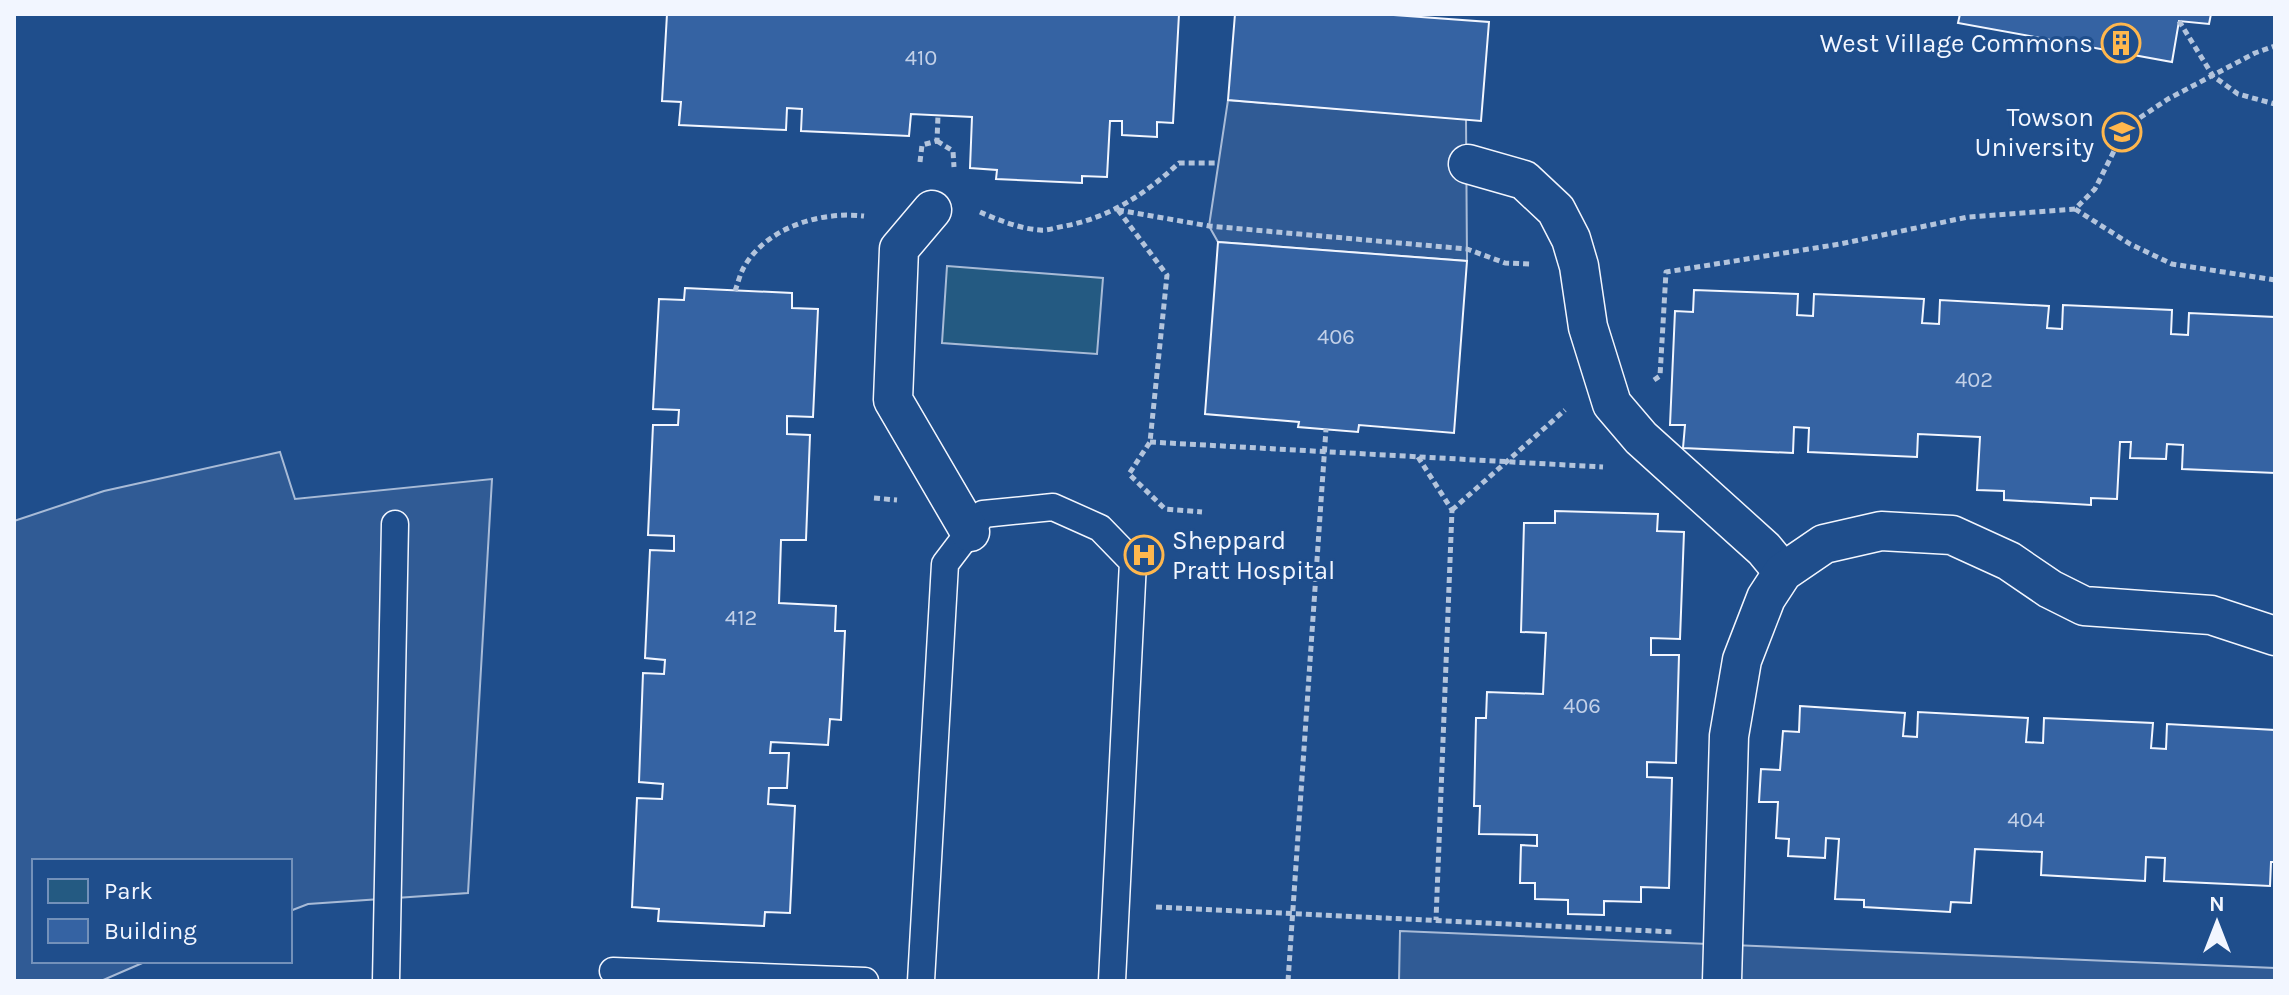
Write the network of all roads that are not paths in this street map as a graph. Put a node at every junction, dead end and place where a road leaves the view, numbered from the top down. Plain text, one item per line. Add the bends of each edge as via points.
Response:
1 (1468, 164) dead end
2 (924, 220) road end
3 (395, 524) dead end
4 (970, 532) junction
5 (1783, 572) junction
6 (2275, 636) edge
7 (613, 971) dead end
8 (386, 981) edge
9 (865, 981) edge
10 (921, 981) edge
11 (1112, 981) edge
12 (1722, 981) edge

1 - 5 street via 1524,180 1556,210 1579,266 1588,327 1606,390 1641,438
2 - 4 street via 899,249 893,400
3 - 8 lane
4 - 10 lane via 945,564
4 - 11 lane via 983,514 1053,507 1100,528 1133,562
5 - 6 street via 1824,544 1881,531 1952,535 2009,561 2084,606 2211,615
5 - 12 street via 1766,598 1742,660 1729,736
7 - 9 lane

